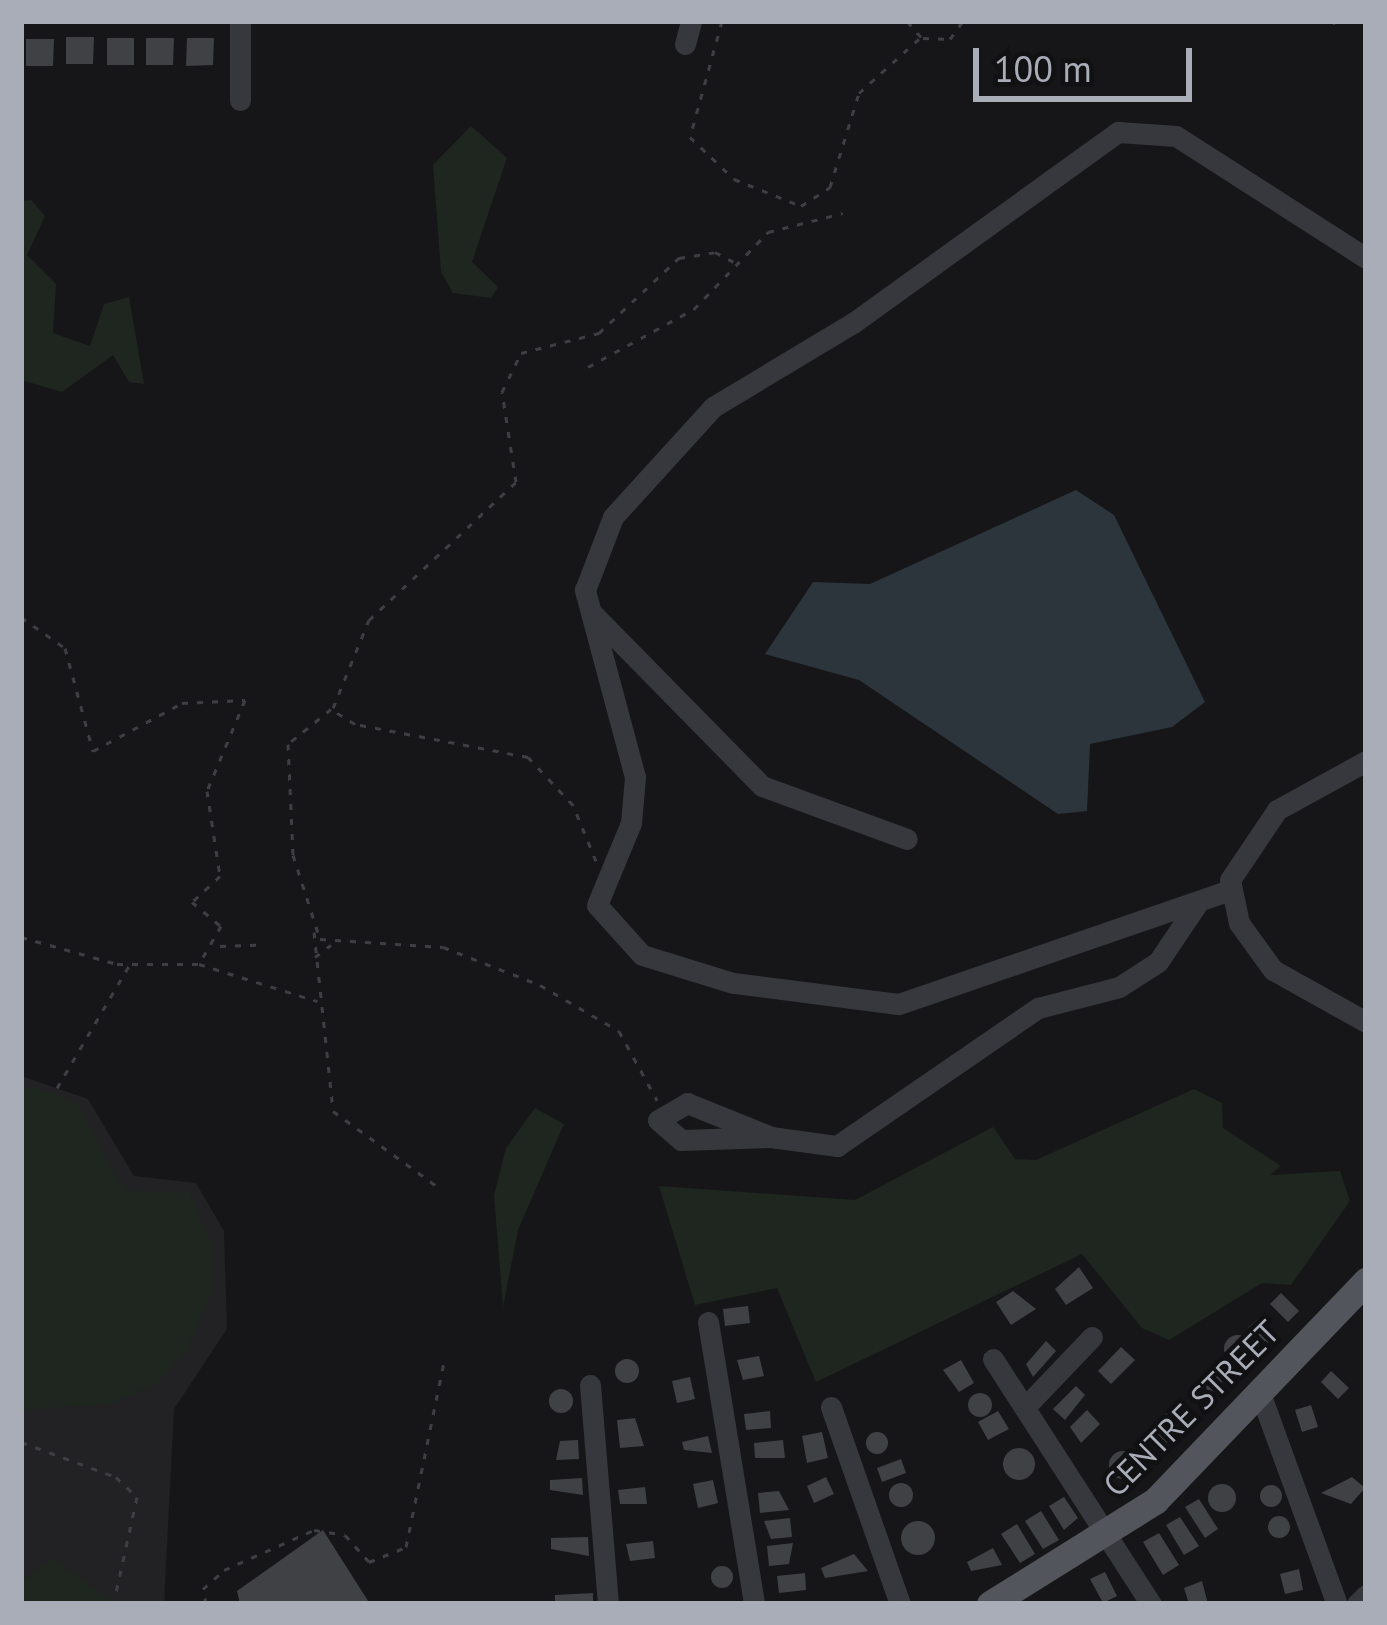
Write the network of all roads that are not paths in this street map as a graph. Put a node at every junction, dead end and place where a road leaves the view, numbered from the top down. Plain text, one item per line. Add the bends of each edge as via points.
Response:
1 (241, 21) edge
2 (691, 21) edge
3 (685, 44) dead end
4 (240, 100) dead end
5 (1366, 258) edge
6 (591, 612) junction
7 (1366, 761) edge
8 (908, 838) dead end
9 (1230, 890) junction
10 (1199, 902) junction
11 (1366, 1022) edge
12 (771, 1138) junction
13 (1366, 1281) edge
14 (708, 1322) dead end
15 (1092, 1337) dead end
16 (993, 1359) dead end
17 (590, 1385) dead end
18 (1260, 1393) junction
19 (1027, 1405) junction
20 (831, 1407) dead end
21 (1111, 1535) junction
22 (1366, 1595) edge
23 (608, 1604) edge
24 (754, 1604) edge
25 (900, 1604) edge
26 (990, 1604) edge
27 (1151, 1604) edge
28 (1337, 1604) edge
29 (1357, 1604) edge

1 - 4 street
2 - 3 street
5 - 6 street via 1176,136 1118,132 700,419 613,518 585,590
6 - 8 street via 761,786
6 - 10 street via 635,777 599,914 642,955 853,1003 935,998
7 - 9 street via 1277,810 1238,857
9 - 10 street
9 - 11 street via 1273,970
10 - 12 street via 1157,962 1119,987 1038,1008 875,1129 837,1146
12 - 12 street via 687,1103 664,1110 669,1137
13 - 18 main road, CENTRE STREET
14 - 24 street
15 - 19 street
16 - 19 street
17 - 23 street
18 - 21 main road, CENTRE STREET
18 - 28 street
19 - 21 street
20 - 25 street
21 - 26 main road, CENTRE STREET
21 - 27 street
22 - 29 street

